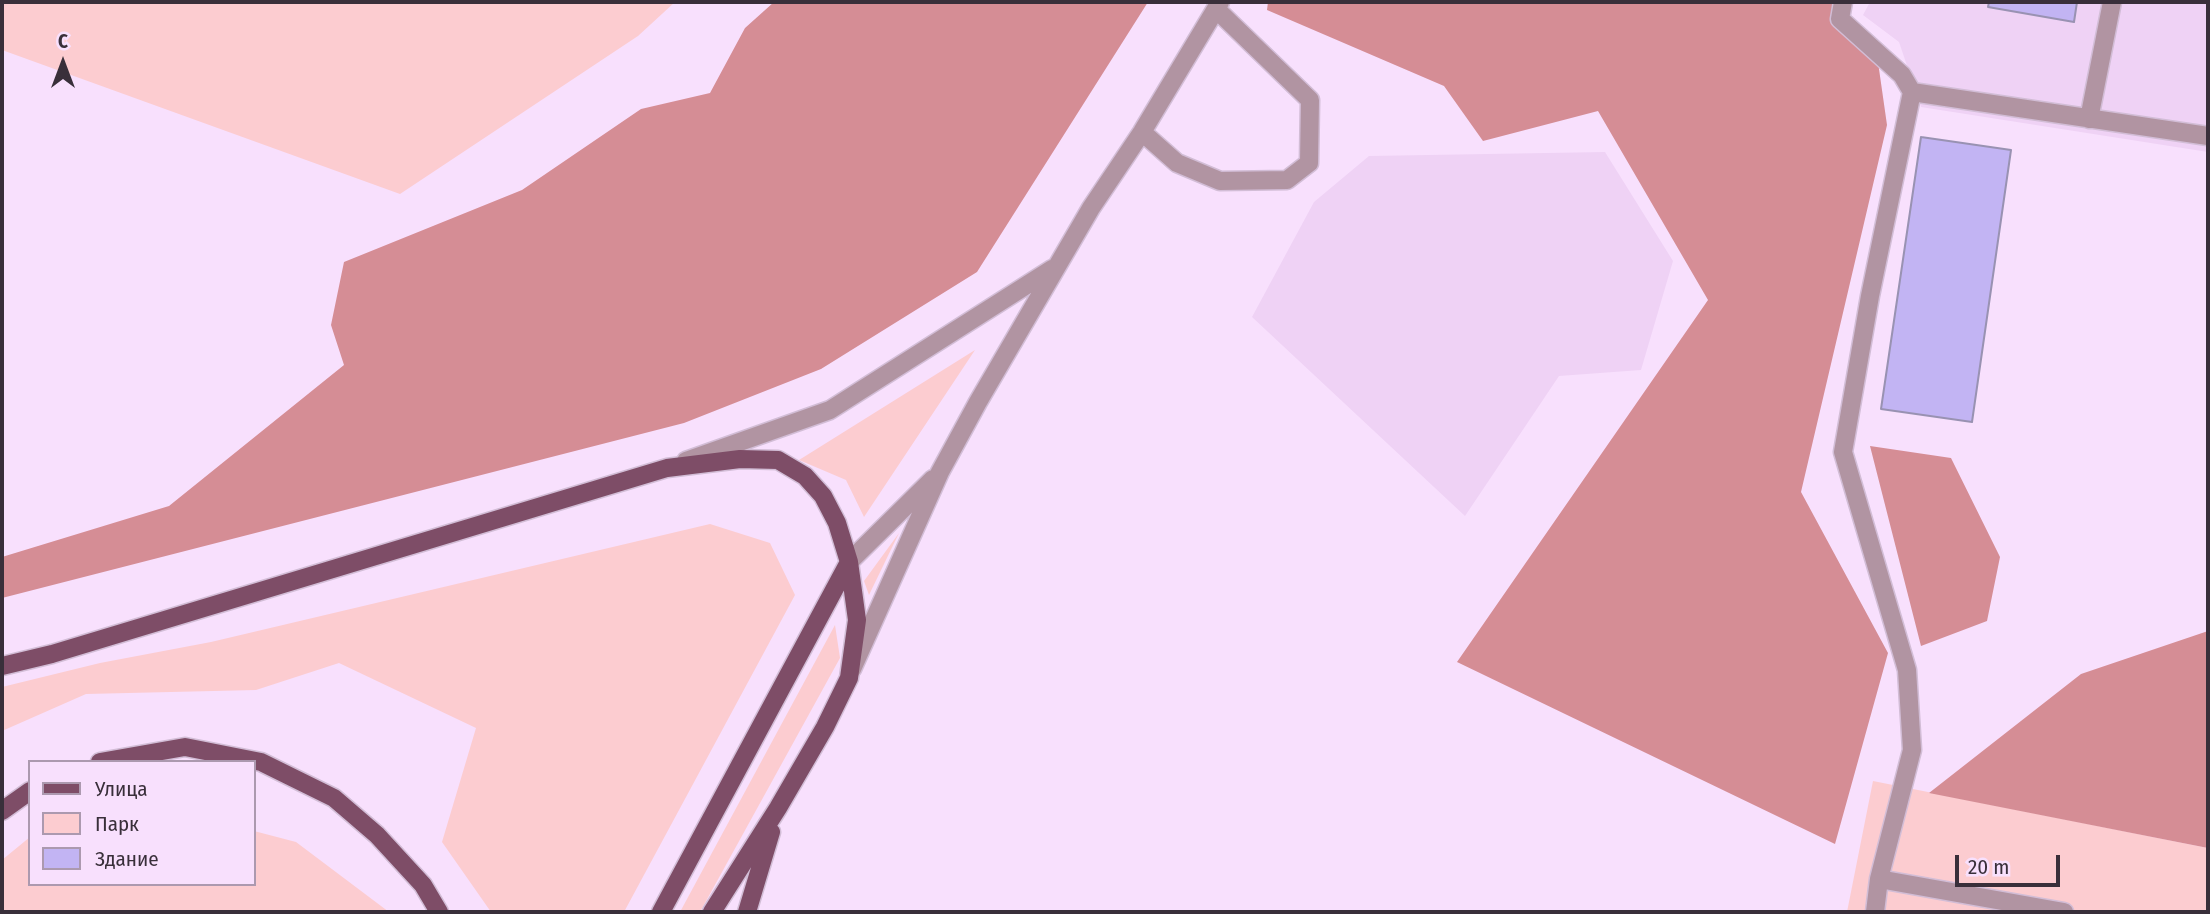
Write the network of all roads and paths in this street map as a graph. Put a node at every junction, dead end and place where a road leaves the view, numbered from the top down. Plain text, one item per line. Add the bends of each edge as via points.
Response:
1 (1843, 2) edge
2 (2112, 2) edge
3 (1218, 5) edge
4 (1912, 92) junction
5 (2089, 119) junction
6 (1142, 132) junction
7 (2208, 136) edge
8 (1055, 267) junction
9 (667, 468) junction
10 (940, 472) junction
11 (849, 562) junction
12 (2, 666) edge
13 (849, 677) junction
14 (111, 760) edge
15 (251, 760) edge
16 (256, 761) edge
17 (28, 792) edge
18 (778, 808) junction
19 (2, 811) edge
20 (1879, 879) junction
21 (439, 912) edge
22 (661, 912) edge
23 (712, 912) edge
24 (747, 912) edge
25 (1875, 912) edge
26 (2064, 912) edge

1 - 4 street via 1840,19 1902,75
2 - 5 street
3 - 6 street
3 - 6 street via 1310,100 1309,163 1287,180 1220,181 1177,163
4 - 5 street
4 - 20 street via 1843,452 1907,670 1912,750
5 - 7 street
6 - 8 street
8 - 9 street via 830,410
8 - 10 street
9 - 11 main road via 740,459 778,460 805,476 823,496
9 - 12 main road
10 - 11 street
10 - 13 street
11 - 13 main road via 857,620
11 - 22 main road
13 - 18 main road
14 - 15 main road via 185,747
16 - 21 main road via 334,798 424,885
17 - 19 main road
18 - 23 main road
18 - 24 main road
20 - 25 street
20 - 26 street

